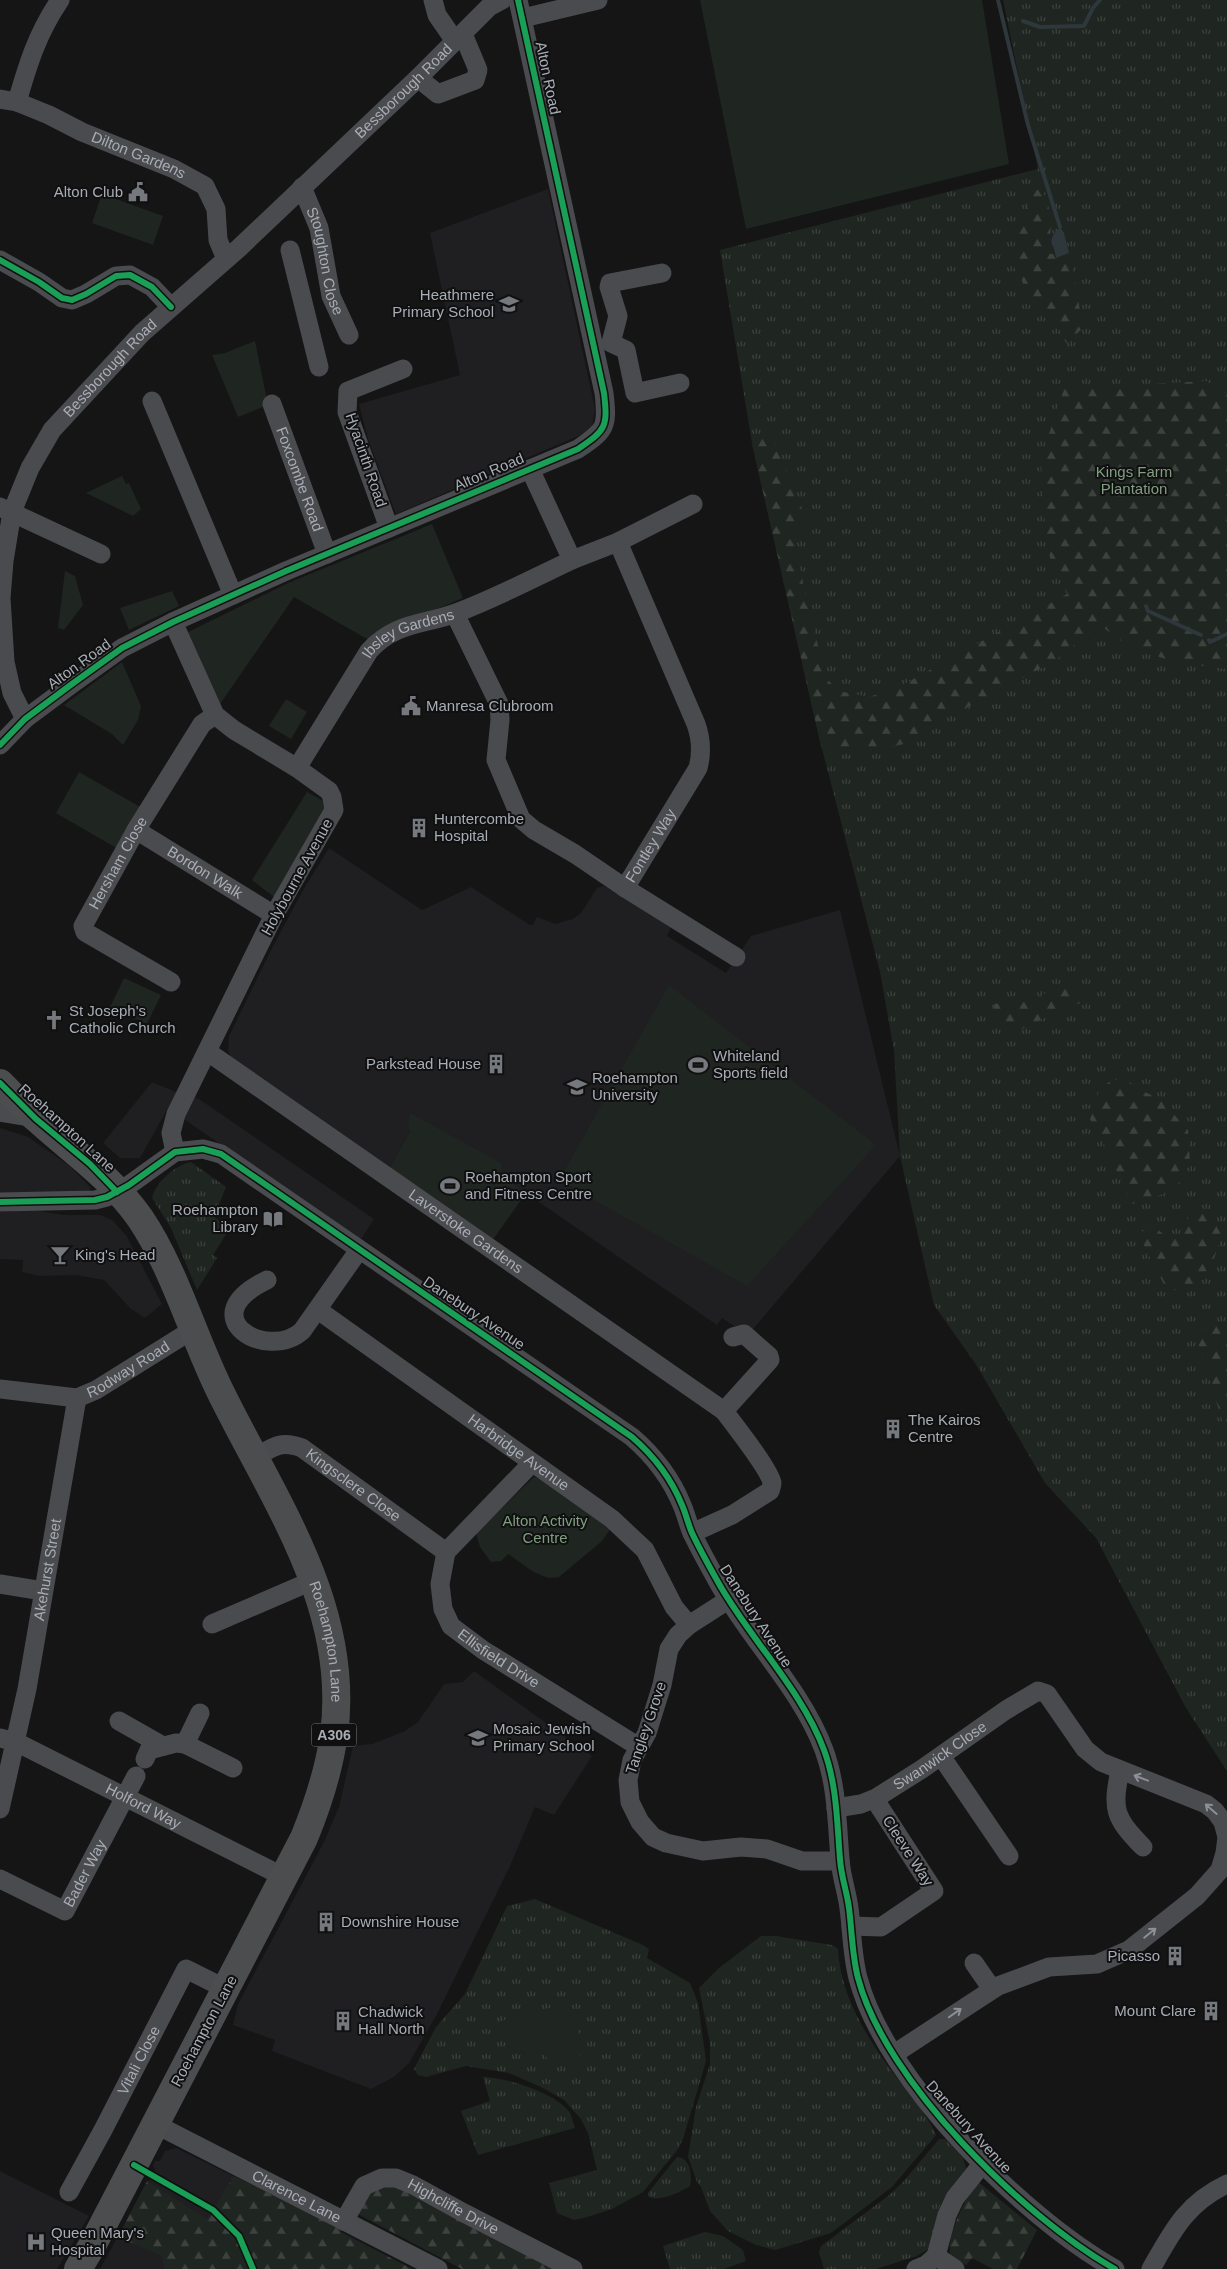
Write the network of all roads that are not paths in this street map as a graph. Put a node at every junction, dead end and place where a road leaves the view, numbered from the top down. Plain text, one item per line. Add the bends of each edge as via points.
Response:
1 (60, 0) edge
2 (432, 0) edge
3 (502, 0) edge
4 (598, 0) edge
5 (520, 9) edge
6 (459, 37) junction
7 (418, 78) junction
8 (8, 101) edge
9 (302, 187) junction
10 (290, 250) dead end
11 (226, 259) junction
12 (0, 260) edge
13 (662, 273) dead end
14 (331, 296) junction
15 (171, 307) junction
16 (304, 307) junction
17 (349, 335) dead end
18 (602, 345) junction
19 (318, 367) dead end
20 (403, 369) dead end
21 (680, 383) dead end
22 (152, 401) dead end
23 (272, 404) dead end
24 (530, 468) junction
25 (694, 504) dead end
26 (6, 509) edge
27 (389, 528) junction
28 (618, 542) junction
29 (101, 554) dead end
30 (327, 554) junction
31 (572, 560) junction
32 (233, 595) junction
33 (455, 614) junction
34 (173, 622) junction
35 (1, 640) edge
36 (215, 715) junction
37 (25, 719) junction
38 (0, 745) edge
39 (297, 768) junction
40 (136, 830) junction
41 (625, 888) junction
42 (274, 915) junction
43 (736, 958) dead end
44 (171, 982) dead end
45 (208, 1052) junction
46 (0, 1083) edge
47 (0, 1112) edge
48 (36, 1119) junction
49 (175, 1152) junction
50 (117, 1192) junction
51 (0, 1202) edge
52 (360, 1250) junction
53 (266, 1280) dead end
54 (318, 1310) junction
55 (192, 1330) junction
56 (733, 1337) dead end
57 (0, 1389) edge
58 (76, 1398) junction
59 (724, 1411) junction
60 (255, 1458) junction
61 (532, 1463) junction
62 (692, 1533) junction
63 (446, 1552) junction
64 (314, 1580) junction
65 (0, 1584) edge
66 (43, 1591) junction
67 (728, 1600) junction
68 (212, 1624) dead end
69 (688, 1626) junction
70 (200, 1713) dead end
71 (119, 1721) dead end
72 (8, 1740) edge
73 (185, 1744) junction
74 (163, 1746) junction
75 (639, 1748) junction
76 (941, 1756) junction
77 (233, 1768) dead end
78 (1120, 1770) junction
79 (125, 1797) junction
80 (880, 1806) dead end
81 (836, 1808) junction
82 (0, 1809) edge
83 (1143, 1847) dead end
84 (1009, 1856) dead end
85 (840, 1861) junction
86 (284, 1877) junction
87 (0, 1879) edge
88 (851, 1926) junction
89 (974, 1963) dead end
90 (226, 1989) junction
91 (992, 1989) junction
92 (894, 2054) junction
93 (155, 2124) junction
94 (983, 2163) junction
95 (1227, 2184) edge
96 (69, 2192) dead end
97 (344, 2221) junction
98 (936, 2256) junction
99 (78, 2269) edge
100 (438, 2269) edge
101 (573, 2269) edge
102 (916, 2269) edge
103 (955, 2269) edge
104 (1114, 2269) edge
105 (1151, 2269) edge

1 - 8 street via 44,24
2 - 6 street via 437,15
3 - 6 street, Bessborough Road via 489,7
4 - 5 street
5 - 18 street, Alton Road
6 - 7 street, Bessborough Road
6 - 7 street via 478,70 475,80 438,94
7 - 9 street, Bessborough Road
8 - 11 street, Dilton Gardens via 49,115 82,132 174,169 205,186 216,209 218,240
9 - 11 street, Bessborough Road
9 - 14 street, Stoughton Close via 319,228
10 - 16 street
11 - 15 street, Bessborough Road
12 - 15 street via 62,298 72,300 116,276 130,275 152,286
13 - 18 street via 610,283 618,316
14 - 16 street
14 - 17 street, Stoughton Close
15 - 26 street, Bessborough Road via 52,430
16 - 19 street
18 - 21 street via 626,350 635,393
18 - 24 street, Alton Road via 607,416 603,428 578,449
20 - 27 street, Hyacinth Road via 348,391 347,412
22 - 32 street
23 - 30 street, Foxcombe Road
24 - 27 street, Alton Road
24 - 31 street
25 - 28 street, Ibsley Gardens
26 - 29 street
26 - 35 street, Bessborough Road
27 - 30 street, Alton Road
28 - 31 street, Ibsley Gardens
28 - 41 street, Fontley Way via 696,724 701,758
30 - 32 street, Alton Road
31 - 33 street, Ibsley Gardens
32 - 34 street, Alton Road
33 - 39 street, Ibsley Gardens via 420,621 377,642
33 - 41 street, Fontley Way via 498,704 500,720 496,760 521,819
34 - 36 street, Holybourne Avenue
34 - 37 street, Alton Road via 116,652
35 - 37 street, Bessborough Road via 12,694
36 - 39 street, Holybourne Avenue
36 - 40 street, Hersham Close via 202,724
37 - 38 street, Alton Road
39 - 42 street, Holybourne Avenue via 329,791 334,810
40 - 42 street, Bordon Walk
40 - 44 street, Hersham Close via 83,926 85,932
41 - 43 street
42 - 45 street, Holybourne Avenue
45 - 49 street, Holybourne Avenue via 172,1126
45 - 59 street, Laverstoke Gardens
46 - 48 highway, Roehampton Lane / A306
47 - 48 street
48 - 50 highway, Roehampton Lane / A306 via 90,1164
49 - 50 street
49 - 52 street, Danebury Avenue via 203,1150 221,1154
50 - 51 street via 90,1201
50 - 55 highway, Roehampton Lane / A306 via 140,1218 155,1244
52 - 54 street
52 - 62 street, Danebury Avenue via 632,1437 664,1472 678,1496
53 - 54 street via 247,1289 234,1310 234,1323 248,1334 270,1341 292,1339
54 - 61 street, Harbridge Avenue
55 - 58 street, Rodway Road via 96,1390
55 - 60 highway, Roehampton Lane / A306
56 - 59 street via 744,1334 770,1360
57 - 58 street, Rodway Road
58 - 66 street, Akehurst Street
59 - 62 street, Laverstoke Gardens via 744,1436 769,1477 771,1488 732,1515
60 - 63 street, Kingsclere Close via 277,1445 288,1443 302,1448
60 - 64 highway, Roehampton Lane / A306 via 286,1516
61 - 63 street
61 - 69 street, Harbridge Avenue via 612,1519 645,1550 674,1607
62 - 67 street, Danebury Avenue
63 - 75 street, Ellisfield Drive via 440,1584 443,1609 451,1626 483,1650
64 - 68 street
64 - 86 highway, Roehampton Lane / A306 via 332,1644 336,1679 334,1734 320,1797
65 - 66 street
66 - 72 street, Akehurst Street
67 - 69 street, Tangley Grove
67 - 81 street, Danebury Avenue via 815,1730 825,1752
69 - 75 street, Tangley Grove via 678,1634 669,1649 648,1733
70 - 73 street
71 - 74 street
72 - 79 street, Holford Way
72 - 82 street, Akehurst Street
73 - 74 street
73 - 77 street
74 - 79 street via 149,1750
75 - 85 street, Tangley Grove via 632,1760 628,1780 630,1802 640,1822 653,1837 703,1851 741,1847 767,1849 802,1861
76 - 78 street, Swanwick Close via 1006,1710 1038,1692 1047,1694 1085,1750
76 - 81 street, Swanwick Close via 876,1798
76 - 84 street
78 - 83 street via 1115,1810
91 -> 78 street via 1049,1967 1097,1964 1129,1950 1198,1896 1220,1870 1227,1837 1223,1822 1215,1812 1206,1804
79 - 86 street, Holford Way
79 - 87 street, Bader Way via 65,1912
80 - 88 street, Cleeve Way via 934,1892 882,1927
81 - 85 street, Danebury Avenue
85 - 88 street, Danebury Avenue
86 - 90 highway, Roehampton Lane / A306
88 - 92 street, Danebury Avenue via 858,1977 877,2024
89 - 91 street
90 - 93 highway, Roehampton Lane / A306
90 - 96 street, Vitali Close via 186,1969
92 -> 91 street
92 - 94 street, Danebury Avenue via 933,2109
93 - 97 street, Clarence Lane
93 - 99 highway, Roehampton Lane / A306
94 - 98 street via 954,2198
94 - 104 street, Danebury Avenue via 1030,2208
95 - 105 street via 1201,2198 1177,2223
97 - 100 street, Clarence Lane
97 - 101 street, Highcliffe Drive via 364,2186 382,2178 396,2178
98 - 102 street
98 - 103 street

